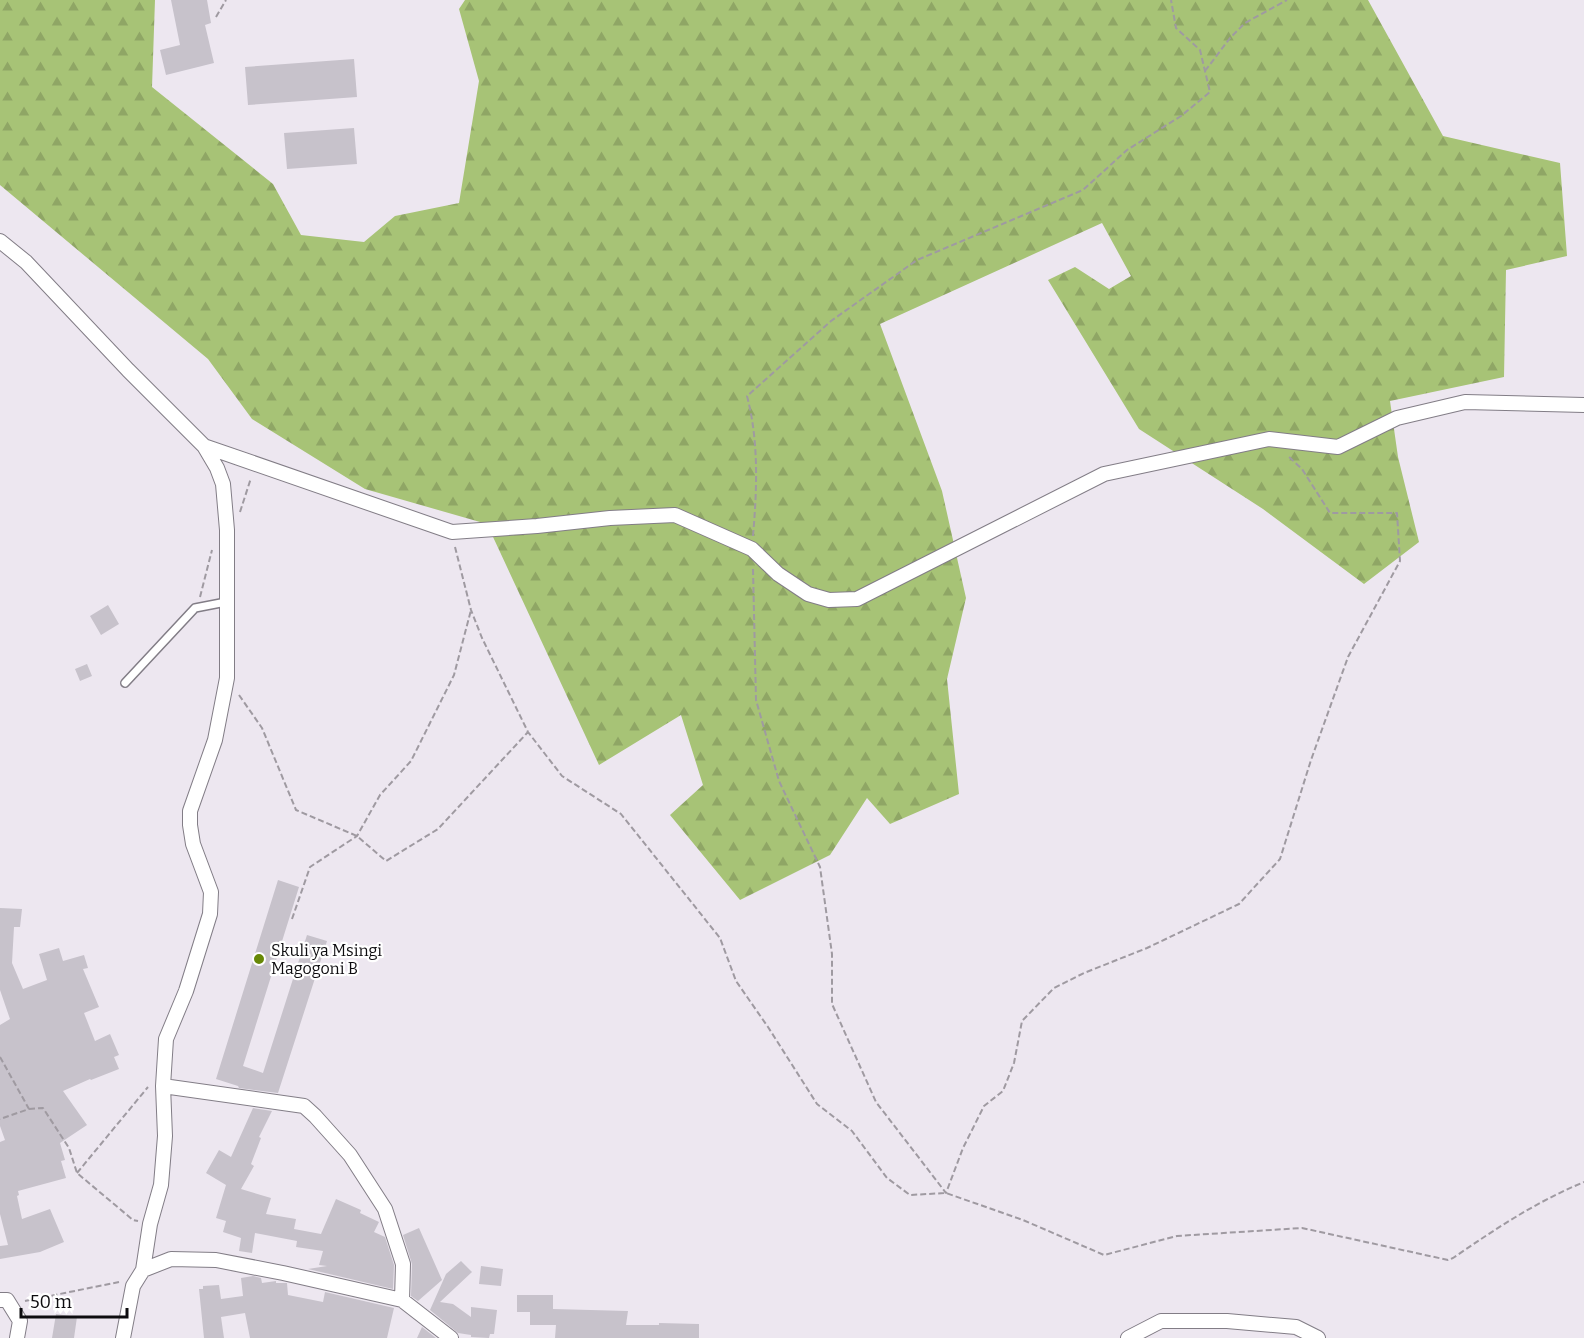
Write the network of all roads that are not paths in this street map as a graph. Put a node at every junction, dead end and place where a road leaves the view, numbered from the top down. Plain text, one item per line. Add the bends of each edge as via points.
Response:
1 (0, 241) edge
2 (1584, 405) edge
3 (204, 446) junction
4 (226, 602) junction
5 (125, 683) dead end
6 (159, 1083) junction
7 (143, 1270) junction
8 (3, 1300) edge
9 (402, 1300) junction
10 (17, 1338) edge
11 (123, 1338) edge
12 (451, 1338) edge
13 (1128, 1338) edge
14 (1318, 1338) edge

1 - 3 street via 26,262
2 - 3 street via 1466,402 1397,418 1338,447 1269,439 1104,474 857,599 829,600 808,594 778,574 752,549 675,515 452,532
3 - 4 street via 224,484
4 - 5 lane via 195,609
4 - 6 street via 227,678 215,740 190,811 193,844 211,892 210,914 166,1039
6 - 7 street via 165,1136 161,1185
6 - 9 street via 304,1106 350,1155 385,1209 403,1264
7 - 9 street via 171,1259 216,1260
7 - 11 street via 133,1286
8 - 10 street via 20,1321
9 - 12 street
13 - 14 street via 1161,1321 1227,1321 1296,1327

